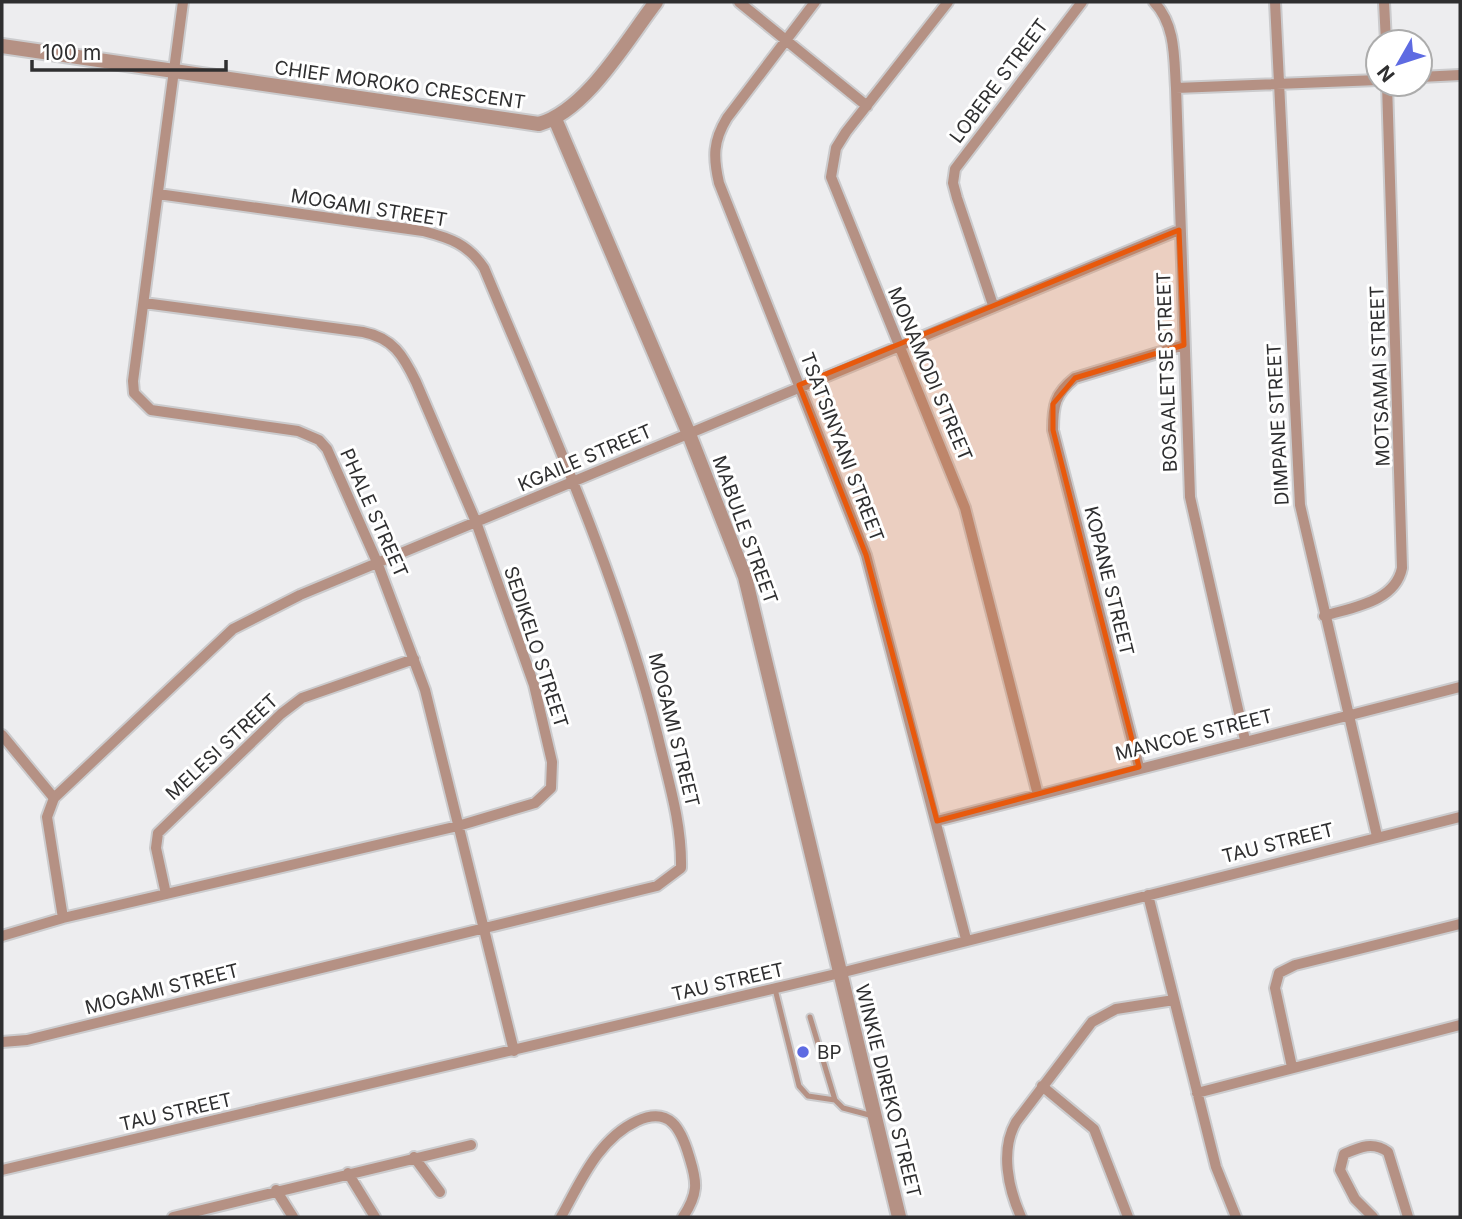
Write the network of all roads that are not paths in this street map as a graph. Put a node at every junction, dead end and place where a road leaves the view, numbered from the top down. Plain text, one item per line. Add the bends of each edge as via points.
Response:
1 (183, 2) edge
2 (656, 2) edge
3 (739, 2) edge
4 (815, 2) edge
5 (948, 2) edge
6 (1082, 2) edge
7 (1154, 2) edge
8 (1275, 2) edge
9 (1384, 2) edge
10 (1385, 28) edge
11 (785, 40) junction
12 (2, 46) edge
13 (174, 73) junction
14 (1460, 75) edge
15 (1434, 77) edge
16 (1364, 80) edge
17 (1279, 83) junction
18 (1176, 89) junction
19 (1387, 98) edge
20 (867, 106) junction
21 (555, 120) junction
22 (158, 194) junction
23 (1180, 230) junction
24 (144, 303) junction
25 (993, 305) junction
26 (898, 344) junction
27 (1184, 345) junction
28 (799, 385) junction
29 (689, 433) junction
30 (575, 483) junction
31 (475, 522) junction
32 (377, 562) junction
33 (1324, 616) junction
34 (414, 659) junction
35 (1460, 687) edge
36 (1349, 715) junction
37 (2, 736) edge
38 (1245, 740) junction
39 (1139, 767) junction
40 (1038, 795) junction
41 (54, 798) junction
42 (1460, 817) edge
43 (937, 821) junction
44 (458, 826) junction
45 (1377, 836) junction
46 (166, 894) junction
47 (1148, 895) junction
48 (63, 918) junction
49 (1460, 924) edge
50 (484, 927) junction
51 (2, 936) edge
52 (966, 939) junction
53 (840, 973) junction
54 (775, 988) junction
55 (1174, 1000) junction
56 (810, 1017) dead end
57 (1460, 1025) edge
58 (2, 1042) edge
59 (514, 1051) junction
60 (1292, 1067) junction
61 (1042, 1086) junction
62 (1197, 1093) junction
63 (835, 1100) junction
64 (873, 1116) junction
65 (471, 1144) dead end
66 (415, 1157) junction
67 (2, 1170) edge
68 (348, 1173) junction
69 (276, 1190) junction
70 (440, 1192) dead end
71 (208, 1212) edge
72 (173, 1217) edge
73 (293, 1217) edge
74 (375, 1217) edge
75 (561, 1217) edge
76 (683, 1217) edge
77 (899, 1217) edge
78 (1021, 1217) edge
79 (1128, 1217) edge
80 (1236, 1217) edge
81 (1373, 1217) edge
82 (1408, 1217) edge

1 - 13 street, PHALE STREET
2 - 21 street via 586,92
3 - 11 street
4 - 11 street, TSATSINYANI STREET
5 - 20 street, MONAMODI STREET
6 - 25 street, LOBERE STREET via 955,169 957,198
7 - 18 street, BOSAALETSE STREET via 1167,18
8 - 17 street, DIMPANE STREET
9 - 10 street
11 - 20 street
11 - 28 street, TSATSINYANI STREET via 727,118 713,160
12 - 13 street, CHIEF MOROKO CRESCENT
13 - 21 street, CHIEF MOROKO CRESCENT via 519,122
13 - 22 street, PHALE STREET
14 - 15 street
16 - 17 street
17 - 18 street
17 - 33 street, DIMPANE STREET via 1297,481
18 - 23 street, BOSAALETSE STREET
19 - 33 street, MOTSAMAI STREET via 1402,568 1400,579 1380,597
20 - 26 street, MONAMODI STREET via 836,148 831,177
21 - 29 street, MABULE STREET
22 - 24 street, PHALE STREET
22 - 30 street, MOGAMI STREET via 423,231 462,244 484,268
23 - 25 street, KGAILE STREET
23 - 27 street, BOSAALETSE STREET
24 - 31 street, SEDIKELO STREET via 363,332 390,342 416,382
24 - 32 street, PHALE STREET via 133,381 141,403 151,410 298,431 319,440 341,478
25 - 26 street, KGAILE STREET
26 - 28 street, KGAILE STREET
26 - 40 street, MONAMODI STREET via 965,508
27 - 38 street, BOSAALETSE STREET via 1194,526
27 - 39 street, KOPANE STREET via 1075,379 1061,389 1053,404 1053,430
28 - 29 street, KGAILE STREET
28 - 43 street, TSATSINYANI STREET via 866,555
29 - 30 street, KGAILE STREET
29 - 53 street, MABULE STREET via 745,577
30 - 31 street, KGAILE STREET
30 - 50 street, MOGAMI STREET via 642,673 679,825 681,868 657,886
31 - 32 street, KGAILE STREET
31 - 44 street, SEDIKELO STREET via 534,685 554,779 546,795 535,803
32 - 34 street, PHALE STREET
32 - 41 street, KGAILE STREET via 259,613 233,629
33 - 36 street, DIMPANE STREET
34 - 44 street, PHALE STREET
34 - 46 street, MELESI STREET via 302,698 261,733 158,834 156,848
35 - 36 street, MANCOE STREET
36 - 38 street, MANCOE STREET
36 - 45 street, DIMPANE STREET
37 - 41 street
38 - 39 street, MANCOE STREET
39 - 40 street, MANCOE STREET
40 - 43 street, MANCOE STREET
41 - 48 street via 47,817
42 - 45 street, TAU STREET
43 - 52 street, TSATSINYANI STREET
44 - 46 street, SEDIKELO STREET
44 - 50 street, PHALE STREET
45 - 47 street, TAU STREET
46 - 48 street, SEDIKELO STREET
47 - 52 street, TAU STREET
47 - 55 street
48 - 51 street, SEDIKELO STREET
49 - 60 street via 1295,965 1279,973 1275,988
50 - 58 street, MOGAMI STREET via 27,1040
50 - 59 street, PHALE STREET
52 - 53 street, TAU STREET
53 - 54 street, TAU STREET
53 - 64 street, WINKIE DIREKO STREET
54 - 59 street, TAU STREET
54 - 63 lane via 799,1086 808,1096
55 - 61 street via 1104,1013 1083,1031
55 - 62 street
56 - 63 lane
57 - 60 street
59 - 67 street, TAU STREET
60 - 62 street
61 - 78 street via 1016,1122 1006,1146
61 - 79 street via 1094,1129
62 - 80 street via 1216,1167
63 - 64 lane via 844,1108
64 - 77 street, WINKIE DIREKO STREET
65 - 66 street
66 - 68 street
66 - 70 street
68 - 69 street
68 - 74 street
69 - 71 street
69 - 73 street
71 - 72 street
75 - 76 street via 605,1145 637,1121 652,1117 677,1125 693,1167 696,1185
81 - 82 street via 1355,1199 1340,1170 1345,1154 1369,1145 1388,1152

